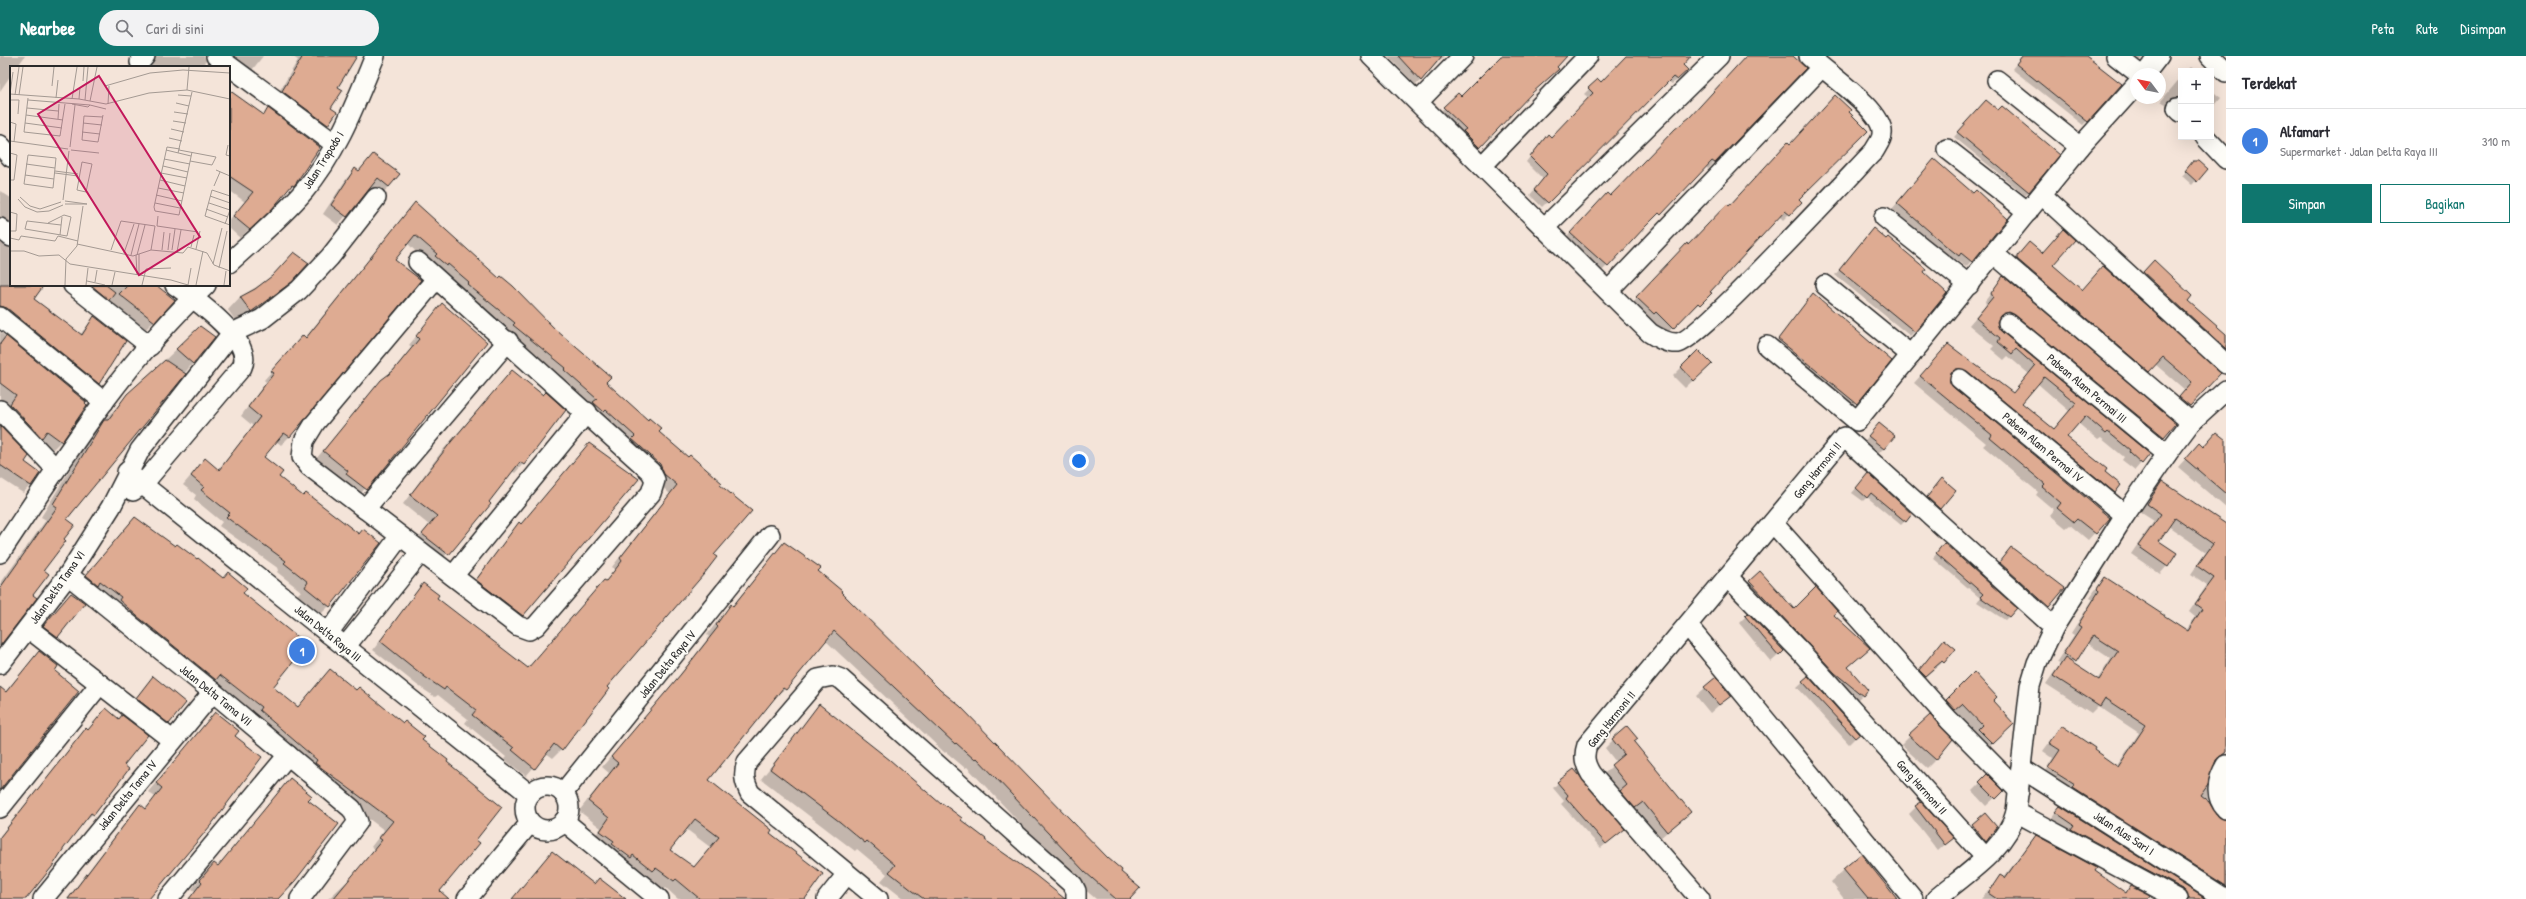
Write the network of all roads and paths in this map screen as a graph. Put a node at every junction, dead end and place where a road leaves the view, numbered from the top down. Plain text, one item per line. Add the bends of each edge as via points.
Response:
1 (216, 56) edge
2 (375, 56) edge
3 (1371, 56) edge
4 (1462, 56) edge
5 (1588, 56) edge
6 (1719, 56) edge
7 (2116, 56) edge
8 (2159, 56) edge
9 (2210, 56) edge
10 (1815, 62) edge
11 (230, 66) edge
12 (230, 66) edge
13 (2131, 68) edge
14 (2150, 68) edge
15 (2226, 72) edge
16 (1997, 80) dead end
17 (2130, 91) edge
18 (1418, 102) junction
19 (2208, 140) edge
20 (335, 144) junction
21 (0, 145) edge
22 (2080, 148) junction
23 (1947, 149) dead end
24 (10, 156) edge
25 (2226, 159) edge
26 (1482, 166) junction
27 (2042, 195) junction
28 (376, 198) dead end
29 (2028, 212) junction
30 (1884, 217) dead end
31 (0, 228) edge
32 (1544, 228) junction
33 (10, 236) edge
34 (1994, 254) junction
35 (230, 262) edge
36 (418, 262) dead end
37 (436, 279) junction
38 (1825, 285) dead end
39 (1969, 285) junction
40 (74, 286) edge
41 (175, 286) edge
42 (205, 286) edge
43 (1608, 291) junction
44 (192, 298) junction
45 (0, 317) edge
46 (2008, 323) dead end
47 (232, 333) junction
48 (508, 341) junction
49 (150, 346) junction
50 (1767, 346) dead end
51 (1911, 355) junction
52 (2226, 364) edge
53 (1960, 379) dead end
54 (2226, 390) edge
55 (104, 402) junction
56 (0, 410) edge
57 (587, 412) junction
58 (2192, 422) junction
59 (2167, 454) junction
60 (56, 469) junction
61 (127, 472) junction
62 (142, 484) junction
63 (111, 507) junction
64 (365, 509) junction
65 (2125, 515) junction
66 (1773, 523) junction
67 (770, 535) dead end
68 (400, 536) junction
69 (421, 552) junction
70 (0, 553) edge
71 (68, 575) junction
72 (453, 576) junction
73 (1729, 578) junction
74 (1688, 626) junction
75 (2054, 627) junction
76 (28, 628) junction
77 (328, 633) junction
78 (345, 647) junction
79 (0, 664) edge
80 (100, 684) junction
81 (213, 692) junction
82 (172, 740) junction
83 (288, 755) junction
84 (2226, 765) edge
85 (2021, 768) junction
86 (2019, 791) junction
87 (563, 793) junction
88 (529, 794) junction
89 (0, 808) edge
90 (2226, 810) edge
91 (2016, 812) junction
92 (564, 821) junction
93 (530, 822) junction
94 (1985, 857) junction
95 (847, 874) junction
96 (858, 893) edge
97 (43, 899) edge
98 (168, 899) edge
99 (300, 899) edge
100 (467, 899) edge
101 (659, 899) edge
102 (827, 899) edge
103 (878, 899) edge
104 (1076, 899) edge
105 (1700, 899) edge
106 (1913, 899) edge
107 (1936, 899) edge
108 (2178, 899) edge
109 (2226, 899) edge

1 - 12 street
2 - 20 street, Jalan Tropodo I
3 - 18 street
4 - 18 street
5 - 26 street
6 - 32 street
7 - 13 street
8 - 14 street
9 - 15 street
10 - 43 street
10 - 43 street via 1869,107 1880,122 1882,134 1874,151 1722,308 1689,338 1678,343 1664,341 1650,333
11 - 20 street
16 - 22 street
17 - 22 street
18 - 26 street
19 - 25 street
20 - 35 street, Jalan Tropodo I via 305,190
21 - 24 street
22 - 27 street
23 - 29 street
26 - 32 street
27 - 29 street
27 - 52 street
28 - 47 street via 330,257 299,290 262,319
29 - 34 street
30 - 39 street
31 - 33 street
32 - 43 street
34 - 39 street
34 - 58 street
36 - 37 street
37 - 48 street
37 - 64 street via 315,423 302,446 303,460
38 - 51 street
39 - 51 street
40 - 49 street
41 - 44 street, Jalan Delta Tama VI
42 - 44 street
44 - 47 street, Jalan Delta Tama VI
44 - 49 street
45 - 55 street
46 - 59 street, Pabean Alam Permai III
47 - 61 street, Jalan Delta Tama VI via 140,450
47 - 62 street, Jalan Delta Tama VI via 244,351 242,367
48 - 57 street
48 - 64 street
49 - 55 street
50 - 51 street via 1857,421
53 - 65 street, Pabean Alam Permai IV
54 - 58 street
55 - 60 street
56 - 60 street
57 - 72 street
57 - 72 street via 651,472 655,480 651,493 536,626 529,630 518,626
58 - 59 street
59 - 65 street
60 - 70 street
61 - 62 street, Jalan Delta Raya III
61 - 63 street, Jalan Delta Tama VI
62 - 63 street, Jalan Delta Tama VI
62 - 77 street, Jalan Delta Raya III
63 - 71 street, Jalan Delta Tama VI
64 - 68 street
65 - 75 street
66 - 73 street, Gang Harmoni II
66 - 75 street, Gang Harmoni II via 1844,437
66 - 86 street via 1949,720
67 - 87 street, Jalan Delta Raya IV
68 - 69 street
68 - 77 street
69 - 72 street
69 - 78 street
71 - 76 street, Jalan Delta Tama VI
71 - 81 street, Jalan Delta Tama VII
73 - 74 street, Gang Harmoni II
73 - 94 street, Gang Harmoni II via 1801,652
74 - 105 street, Gang Harmoni II via 1587,745 1584,754 1585,765 1591,774
74 - 106 street
75 - 85 street via 2037,663 2030,686
76 - 79 street, Jalan Delta Tama VI
76 - 80 street
77 - 78 street, Jalan Delta Raya III
78 - 88 street, Jalan Delta Raya III
80 - 82 street
80 - 89 street
81 - 82 street, Jalan Delta Tama IV
81 - 83 street, Jalan Delta Tama VII
82 - 97 street, Jalan Delta Tama IV
83 - 98 street
83 - 99 street, Jalan Delta Tama VII via 352,809 358,822
84 - 90 street via 2218,784 2220,802
85 - 86 street
85 - 109 street, Jalan Alas Sari I
86 - 91 street
87 - 88 street via 557,788 542,786
87 - 92 street via 568,807
88 - 93 street via 525,809
91 - 94 street via 2012,827 2003,842
91 - 108 street
92 - 93 street via 558,826 543,830
92 - 101 street
93 - 100 street
94 - 107 street
95 - 96 street
95 - 102 street
95 - 104 street via 750,793 744,773 747,762 818,679 826,676 841,680 1073,885
96 - 103 street

